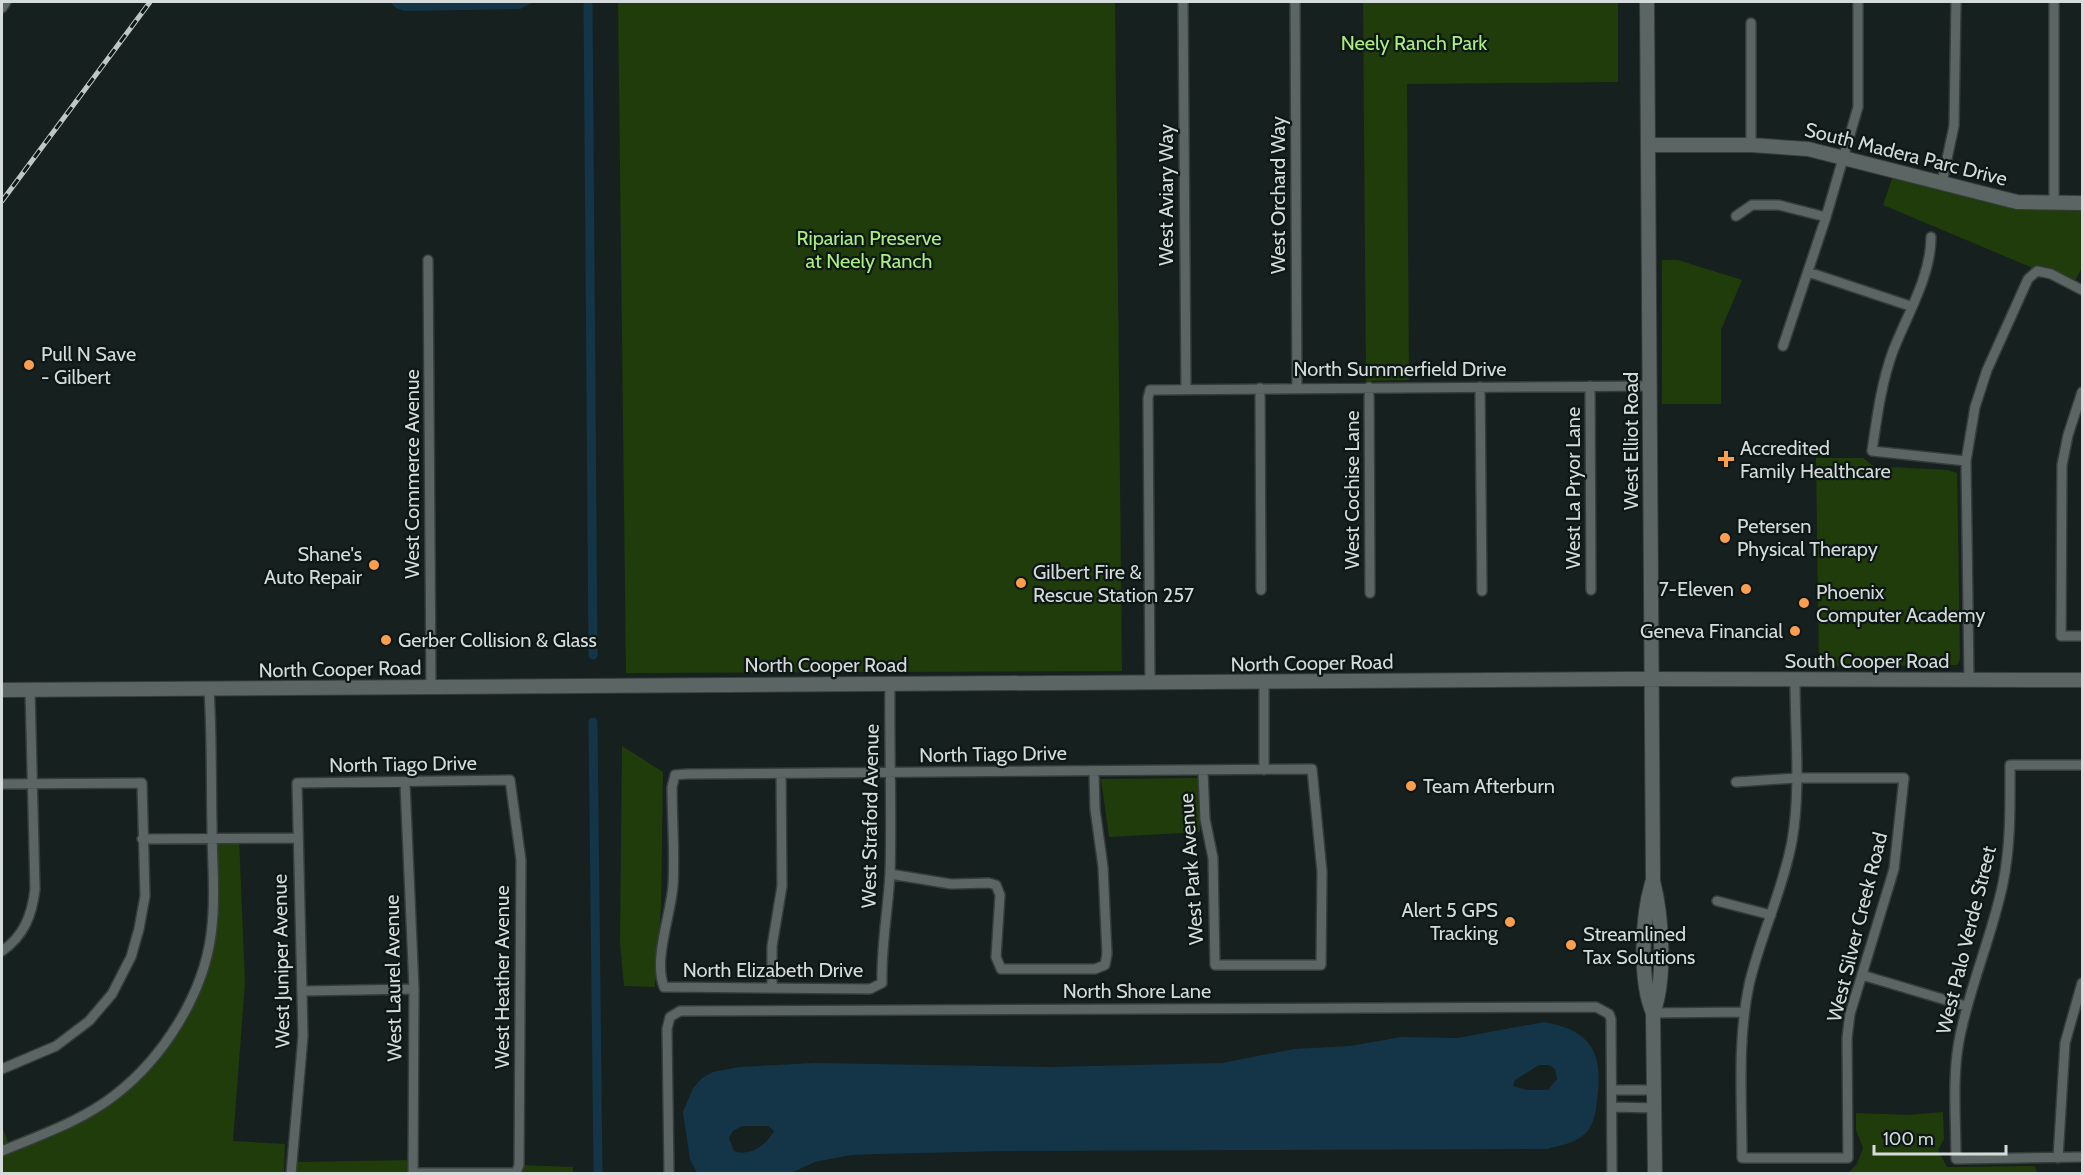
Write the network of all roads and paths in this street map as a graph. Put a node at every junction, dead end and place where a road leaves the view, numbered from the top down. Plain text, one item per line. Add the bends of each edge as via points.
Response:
1 (6, 2) edge
2 (1182, 2) edge
3 (1295, 2) edge
4 (1647, 2) edge
5 (1858, 2) edge
6 (1956, 2) edge
7 (2054, 2) edge
8 (2, 8) edge
9 (1751, 23) dead end
10 (1648, 145) junction
11 (1751, 145) junction
12 (1844, 158) junction
13 (1942, 182) junction
14 (2055, 202) junction
15 (2082, 203) edge
16 (1736, 216) dead end
17 (1826, 217) junction
18 (1931, 237) dead end
19 (428, 260) dead end
20 (1808, 272) junction
21 (2082, 290) edge
22 (1910, 306) junction
23 (1783, 346) dead end
24 (1590, 386) junction
25 (1650, 386) junction
26 (1369, 387) junction
27 (1480, 387) junction
28 (1186, 388) junction
29 (1260, 388) junction
30 (1297, 388) junction
31 (2082, 392) edge
32 (1966, 462) junction
33 (1261, 590) dead end
34 (1591, 590) dead end
35 (1482, 591) dead end
36 (1370, 593) dead end
37 (2082, 636) edge
38 (1652, 680) junction
39 (1969, 680) junction
40 (2082, 680) edge
41 (1795, 681) junction
42 (1264, 683) junction
43 (890, 684) junction
44 (1150, 684) junction
45 (431, 687) junction
46 (30, 689) junction
47 (2, 690) edge
48 (209, 690) junction
49 (2082, 765) edge
50 (1264, 770) junction
51 (1094, 771) junction
52 (1203, 771) junction
53 (889, 773) junction
54 (781, 774) junction
55 (1796, 778) junction
56 (510, 780) joint
57 (1736, 782) dead end
58 (297, 783) joint
59 (405, 783) junction
60 (2, 784) edge
61 (31, 784) junction
62 (142, 838) junction
63 (212, 838) junction
64 (297, 838) junction
65 (890, 874) junction
66 (1717, 901) dead end
67 (1771, 915) junction
68 (2, 951) edge
69 (1215, 965) joint
70 (1862, 975) junction
71 (2082, 983) edge
72 (882, 984) joint
73 (664, 987) joint
74 (414, 988) junction
75 (772, 988) junction
76 (303, 991) junction
77 (1966, 1005) junction
78 (1744, 1012) junction
79 (1653, 1013) junction
80 (2, 1069) edge
81 (1612, 1090) junction
82 (1654, 1090) junction
83 (1612, 1107) junction
84 (1655, 1108) junction
85 (2, 1151) edge
86 (2082, 1157) edge
87 (2058, 1158) junction
88 (291, 1173) edge
89 (413, 1173) edge
90 (516, 1173) edge
91 (669, 1173) edge
92 (1612, 1173) edge
93 (1655, 1173) edge

1 - 8 street
2 - 28 street, West Aviary Way
3 - 30 street, West Orchard Way
4 - 10 main road, West Elliot Road
5 - 12 street via 1858,107
6 - 13 street via 1954,126
7 - 14 street
9 - 11 street
10 - 11 main road, South Madera Parc Drive
10 - 25 main road, West Elliot Road
11 - 12 main road, South Madera Parc Drive via 1808,149
12 - 13 main road, South Madera Parc Drive
12 - 17 street
13 - 14 main road, South Madera Parc Drive via 2017,202
14 - 15 main road, South Madera Parc Drive
16 - 17 street via 1752,205 1770,205
17 - 20 street
18 - 22 street via 1931,258
19 - 45 street, West Commerce Avenue
20 - 22 street
20 - 23 street
21 - 32 street via 2037,271 2028,279 1987,370 1975,407
22 - 32 street via 1880,395 1872,451
24 - 25 street, North Summerfield Drive
24 - 27 street, North Summerfield Drive
24 - 34 street, West La Pryor Lane
25 - 38 main road, West Elliot Road
26 - 27 street, North Summerfield Drive
26 - 30 street, North Summerfield Drive
26 - 36 street, West Cochise Lane
27 - 35 street
28 - 29 street, North Summerfield Drive
28 - 44 street, North Summerfield Drive via 1150,390 1148,398
29 - 30 street, North Summerfield Drive
29 - 33 street
31 - 37 street via 2062,465 2061,636
32 - 39 street
38 - 41 main road, South Cooper Road
38 - 42 main road, North Cooper Road
38 - 79 main road, West Elliot Road via 1653,881 1646,906 1646,996
39 - 40 main road, South Cooper Road
39 - 41 main road, South Cooper Road
41 - 55 street
42 - 44 main road, North Cooper Road
42 - 50 street
43 - 44 main road, North Cooper Road
43 - 45 main road, North Cooper Road
43 - 53 street, West Straford Avenue
45 - 48 main road, North Cooper Road
46 - 47 main road, North Cooper Road
46 - 48 main road, North Cooper Road
46 - 61 street
48 - 63 street
49 - 77 street, West Palo Verde Street via 2010,765 2009,853 2003,886
50 - 52 street, North Tiago Drive
50 - 69 street, North Tiago Drive via 1312,769 1322,872 1321,965
51 - 52 street, North Tiago Drive
51 - 53 street, North Tiago Drive
51 - 65 street via 1103,867 1105,965 1095,969 1001,969 996,957 1000,895 996,885 951,884
52 - 69 street, West Park Avenue via 1205,819 1213,858
53 - 54 street, North Tiago Drive
53 - 65 street, West Straford Avenue
54 - 73 street, North Tiago Drive via 675,775 673,886 663,944
54 - 75 street via 782,876 772,946
55 - 57 street
55 - 67 street via 1792,843
55 - 70 street, West Silver Creek Road via 1904,778 1894,869
56 - 59 street, North Tiago Drive
56 - 90 street, West Heather Avenue via 521,860
58 - 59 street, North Tiago Drive
58 - 64 street, West Juniper Avenue
59 - 74 street, West Laurel Avenue
60 - 61 street
61 - 62 street via 142,783
61 - 68 street via 35,889 32,912 13,943
62 - 63 street
62 - 80 street via 145,896 139,930 131,957 112,994 89,1021 56,1046
63 - 64 street
63 - 85 street via 211,936 202,972 164,1044 115,1095 84,1115
64 - 76 street, West Juniper Avenue
65 - 72 street, West Straford Avenue via 881,945
66 - 67 street
67 - 78 street
70 - 77 street
70 - 78 street, West Silver Creek Road via 1847,1038 1848,1158 1742,1158
71 - 87 street via 2065,1043
72 - 75 street, North Elizabeth Drive via 870,989
73 - 75 street, North Elizabeth Drive
74 - 76 street
74 - 89 street, West Laurel Avenue
76 - 88 street, West Juniper Avenue
77 - 87 street, West Palo Verde Street via 1955,1085 1956,1159
78 - 79 street
79 - 82 main road, West Elliot Road
81 - 82 street
81 - 83 street, North Shore Lane
81 - 91 street, North Shore Lane via 1611,1019 1596,1007 688,1010 674,1013 668,1022
82 - 84 main road, West Elliot Road
83 - 84 street
83 - 92 street, North Shore Lane
84 - 93 main road, West Elliot Road
86 - 87 street
89 - 90 street

